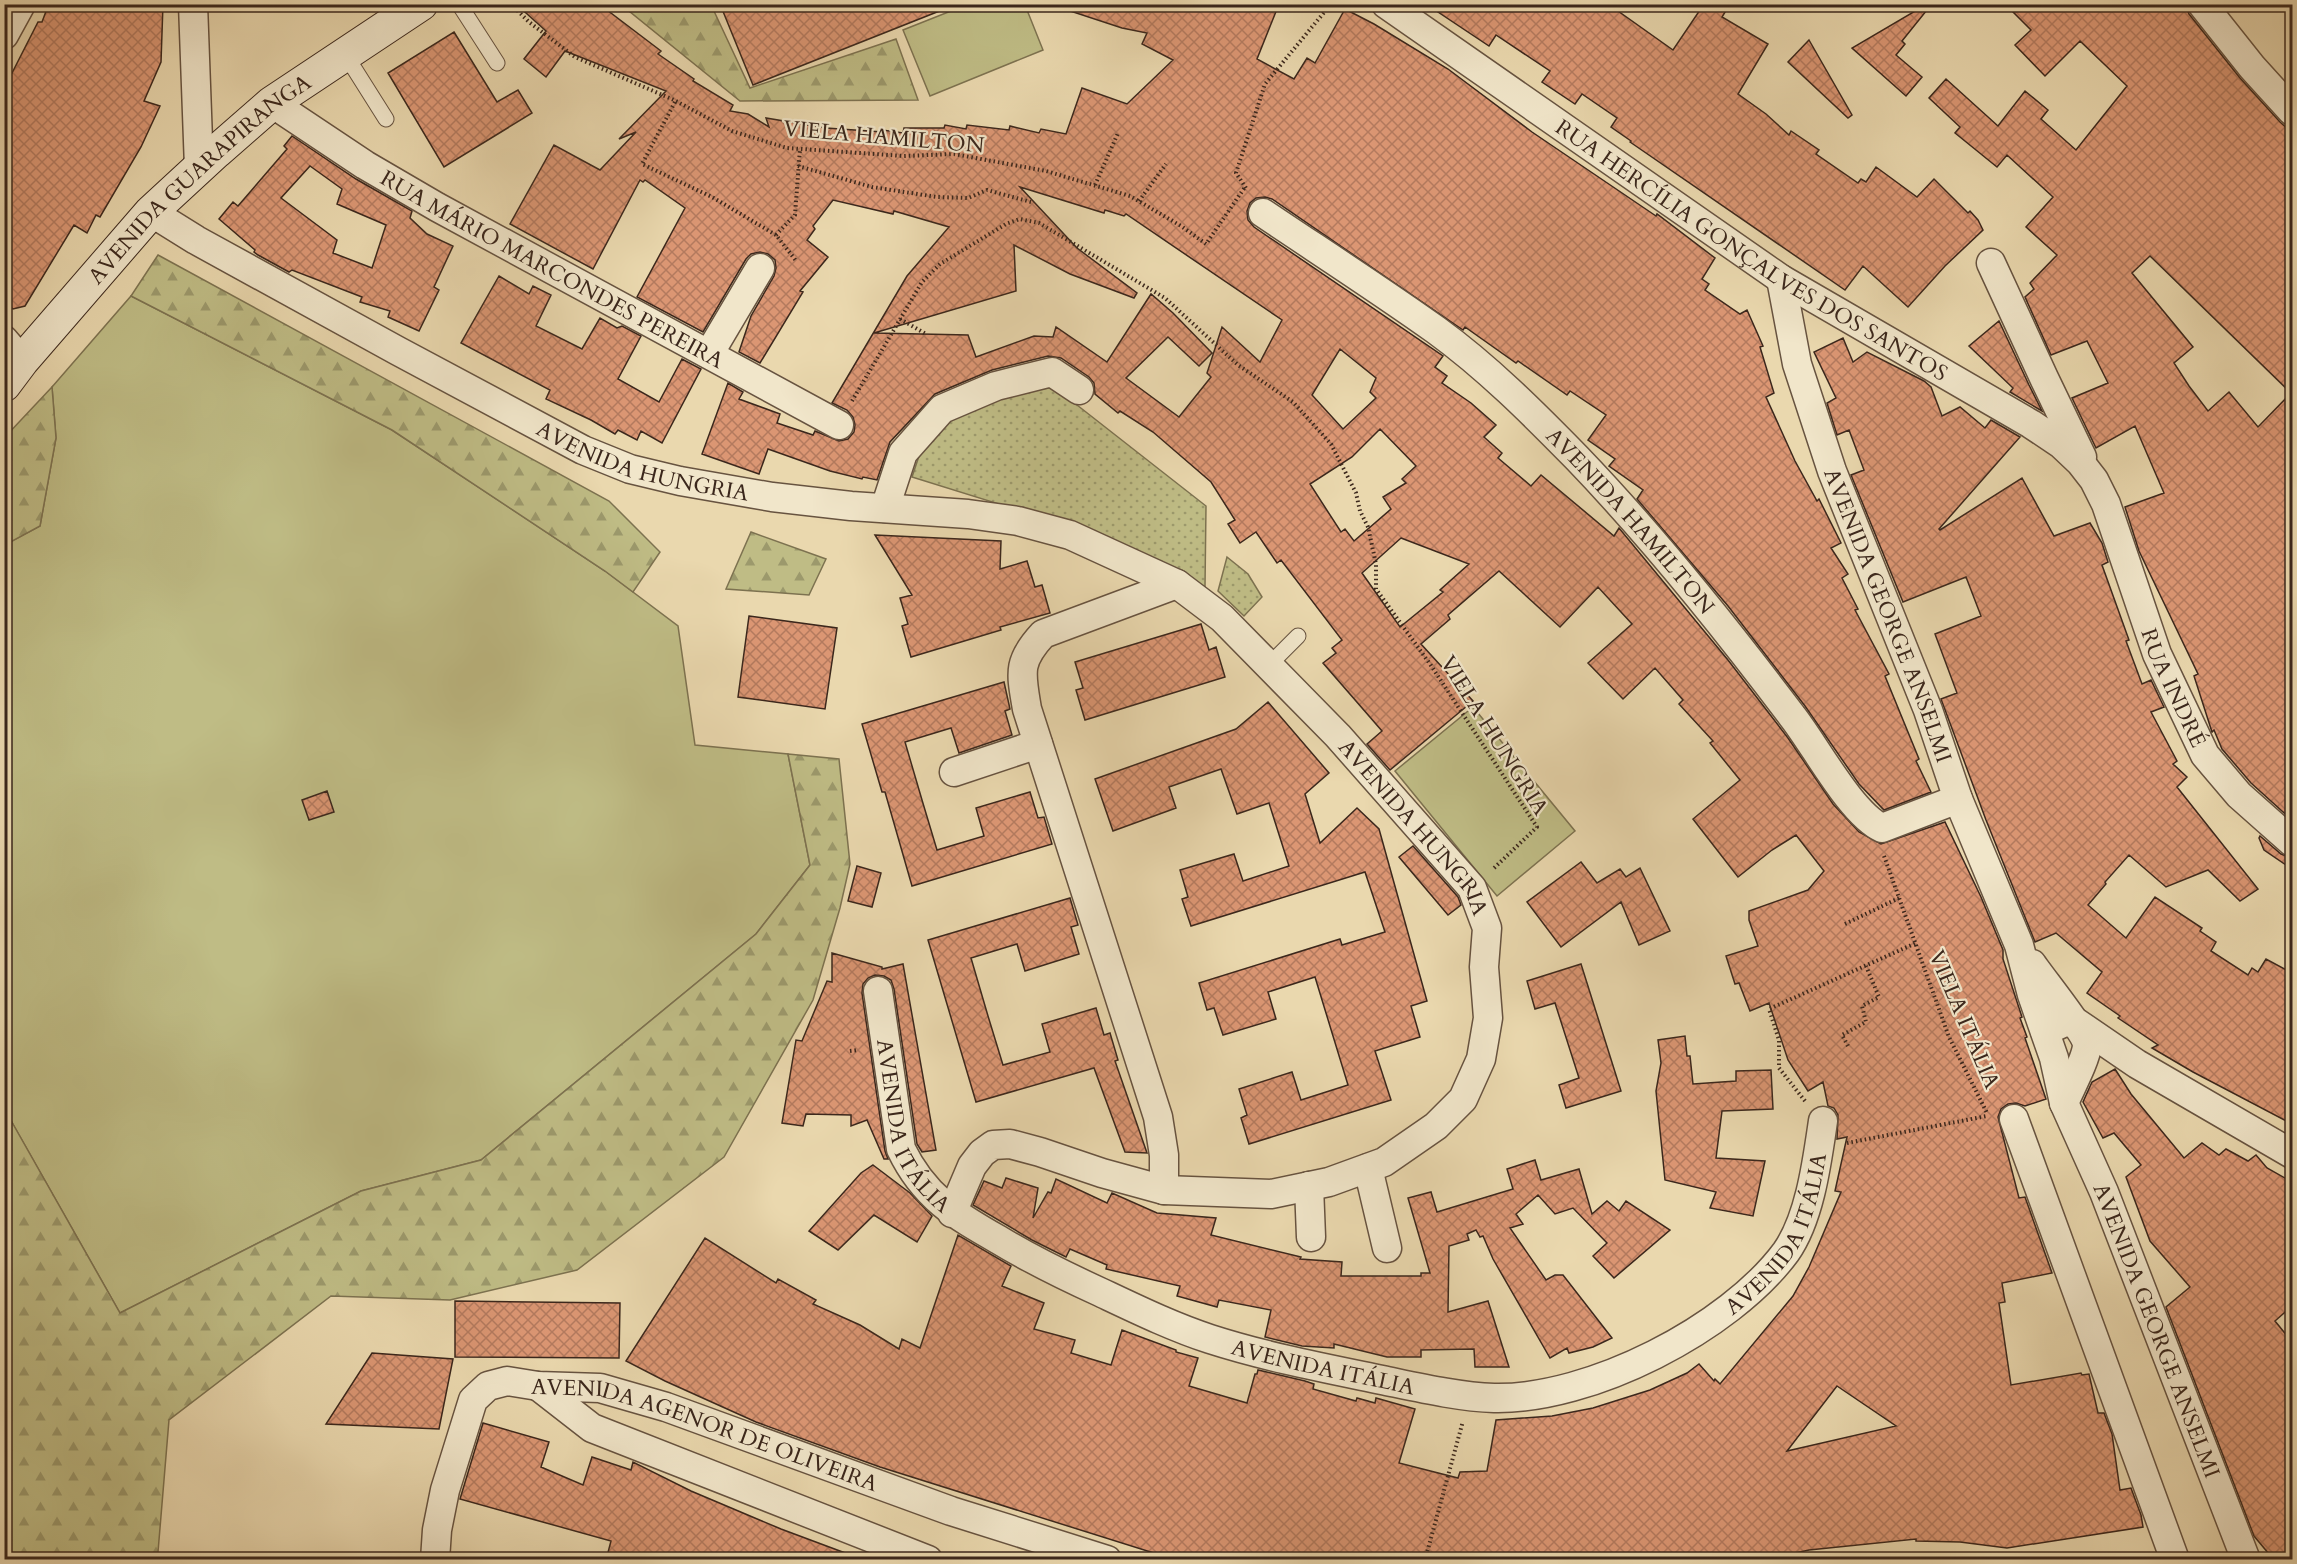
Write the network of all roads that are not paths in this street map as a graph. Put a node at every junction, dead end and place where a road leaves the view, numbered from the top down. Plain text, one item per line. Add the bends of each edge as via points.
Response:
1 (21, 4) edge
2 (193, 4) edge
3 (421, 4) edge
4 (459, 4) edge
5 (1386, 4) edge
6 (2202, 4) edge
7 (4, 35) edge
8 (345, 54) junction
9 (496, 63) dead end
10 (272, 103) junction
11 (2292, 111) edge
12 (386, 119) dead end
13 (199, 168) junction
14 (151, 212) junction
15 (1263, 213) dead end
16 (1991, 263) dead end
17 (760, 267) dead end
18 (1781, 279) junction
19 (709, 354) junction
20 (10, 362) edge
21 (1079, 390) dead end
22 (838, 425) road end
23 (2100, 492) junction
24 (885, 508) junction
25 (1177, 584) junction
26 (1298, 636) dead end
27 (1268, 666) junction
28 (1038, 744) junction
29 (954, 772) dead end
30 (1958, 799) junction
31 (2292, 842) edge
32 (2019, 945) junction
33 (878, 991) dead end
34 (2077, 1023) junction
35 (2044, 1031) junction
36 (2067, 1060) junction
37 (2137, 1064) junction
38 (2001, 1117) road end
39 (1821, 1135) road end
40 (2292, 1155) edge
41 (1368, 1168) junction
42 (1309, 1186) junction
43 (1164, 1190) junction
44 (952, 1213) junction
45 (1311, 1237) dead end
46 (1387, 1248) dead end
47 (538, 1386) junction
48 (435, 1560) edge
49 (928, 1560) edge
50 (1107, 1560) edge
51 (2175, 1560) edge
52 (2246, 1560) edge

1 - 7 street
2 - 13 street
3 - 8 main road, AVENIDA GUARAPIRANGA
4 - 9 lane
5 - 18 street, RUA HERCÍLIA GONÇALVES DOS SANTOS
6 - 11 street
8 - 10 main road, AVENIDA GUARAPIRANGA
8 - 12 lane
10 - 13 main road, AVENIDA GUARAPIRANGA
10 - 19 street, RUA MÁRIO MARCONDES PEREIRA via 437,207
13 - 14 main road, AVENIDA GUARAPIRANGA
14 - 20 main road, AVENIDA GUARAPIRANGA
14 - 24 street, AVENIDA HUNGRIA via 583,450 630,469 772,496
15 - 30 street, AVENIDA HAMILTON via 1437,331 1512,394 1569,451 1678,570 1794,717 1855,807 1871,823 1881,828
16 - 23 street
17 - 19 street
18 - 23 street, RUA HERCÍLIA GONÇALVES DOS SANTOS via 2061,444 2080,462
18 - 30 street, AVENIDA GEORGE ANSELMI via 1797,364 1832,471 1928,710
19 - 22 street, RUA MÁRIO MARCONDES PEREIRA
21 - 24 street via 1052,372 996,386 942,409 903,453
23 - 31 street, RUA INDRÉ via 2157,654 2205,755 2239,795
24 - 25 street, AVENIDA HUNGRIA via 1018,521 1070,535
25 - 27 street, AVENIDA HUNGRIA via 1222,618
25 - 28 street via 1043,634 1030,648 1023,662 1022,682
26 - 27 lane
27 - 41 street, AVENIDA HUNGRIA via 1345,744 1472,888 1487,928 1484,967 1488,1018 1481,1059 1462,1099 1436,1126 1384,1162
28 - 29 street
28 - 43 street via 1158,1117
30 - 32 street, AVENIDA GEORGE ANSELMI
32 - 34 street, AVENIDA GEORGE ANSELMI
32 - 35 street, AVENIDA GEORGE ANSELMI
33 - 44 street, AVENIDA ITÁLIA via 901,1149 910,1169
34 - 35 street via 2065,1022
34 - 36 street, AVENIDA GEORGE ANSELMI via 2087,1043
34 - 37 street
35 - 36 street, AVENIDA GEORGE ANSELMI
36 - 37 street
36 - 52 street, AVENIDA GEORGE ANSELMI via 2064,1103 2104,1192
37 - 40 street
38 - 51 street
39 - 44 street, AVENIDA ITÁLIA via 1804,1214 1787,1250 1752,1291 1676,1345 1601,1379 1541,1394 1494,1398 1420,1387 1210,1339 1035,1262
41 - 42 street, AVENIDA HUNGRIA
41 - 46 street
42 - 43 street, AVENIDA HUNGRIA via 1271,1194
42 - 45 street
43 - 44 street, AVENIDA HUNGRIA via 1010,1144 993,1145 972,1166
47 - 48 street via 507,1381 488,1386 473,1401 445,1490
47 - 49 street, AVENIDA AGENOR DE OLIVEIRA via 592,1428
47 - 50 street, AVENIDA AGENOR DE OLIVEIRA via 600,1388 666,1407 951,1511

